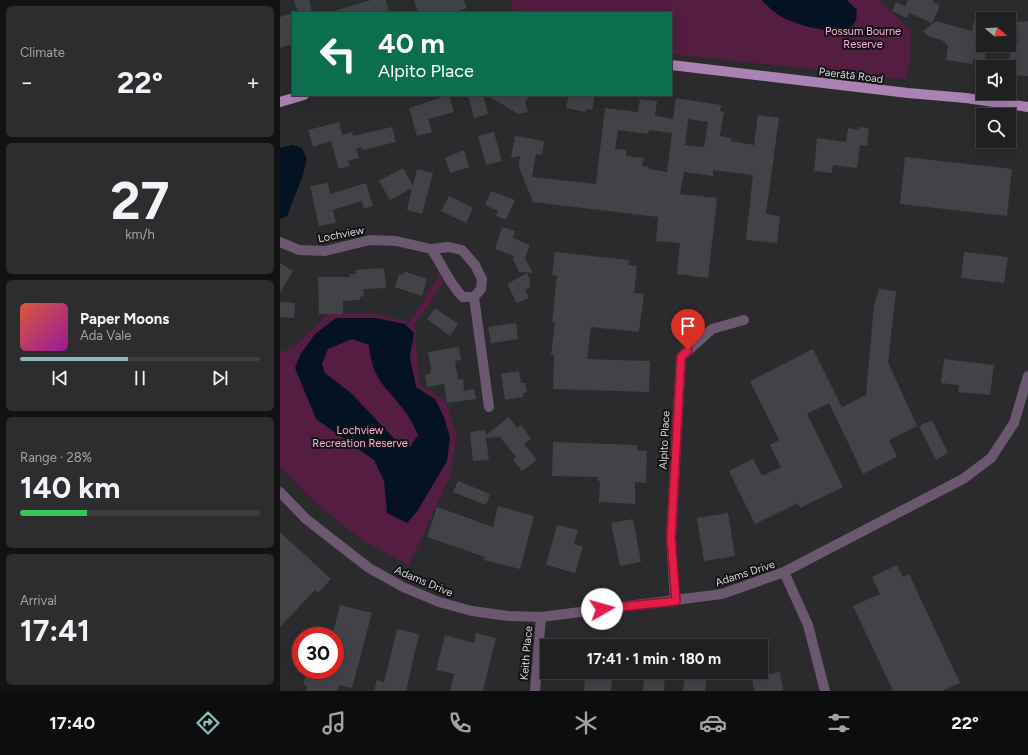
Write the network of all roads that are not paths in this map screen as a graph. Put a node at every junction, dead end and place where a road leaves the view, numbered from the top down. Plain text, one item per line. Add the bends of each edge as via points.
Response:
1 (672, 65) edge
2 (301, 96) edge
3 (280, 102) edge
4 (1028, 108) edge
5 (280, 242) edge
6 (431, 249) junction
7 (474, 297) junction
8 (744, 320) dead end
9 (1028, 376) edge
10 (488, 407) dead end
11 (280, 492) edge
12 (784, 572) junction
13 (676, 601) junction
14 (541, 617) junction
15 (535, 691) edge
16 (825, 691) edge

1 - 4 main road, Paerātā Road via 908,94 966,98
2 - 3 main road
5 - 6 street, Lochview via 300,250 325,251 370,240 396,241
6 - 7 street via 455,290 463,297
6 - 7 street, Lochview via 449,247 462,250 475,265 482,279 482,289
7 - 10 street
8 - 13 street, Alpito Place via 712,329 681,357 671,538
9 - 12 street, Adams Drive via 1014,423 991,458 963,479
11 - 14 street, Adams Drive via 306,519 369,568 402,586 439,602 472,611
12 - 13 street, Adams Drive via 722,594
12 - 16 street via 808,625
13 - 14 street, Adams Drive
14 - 15 street, Keith Place

